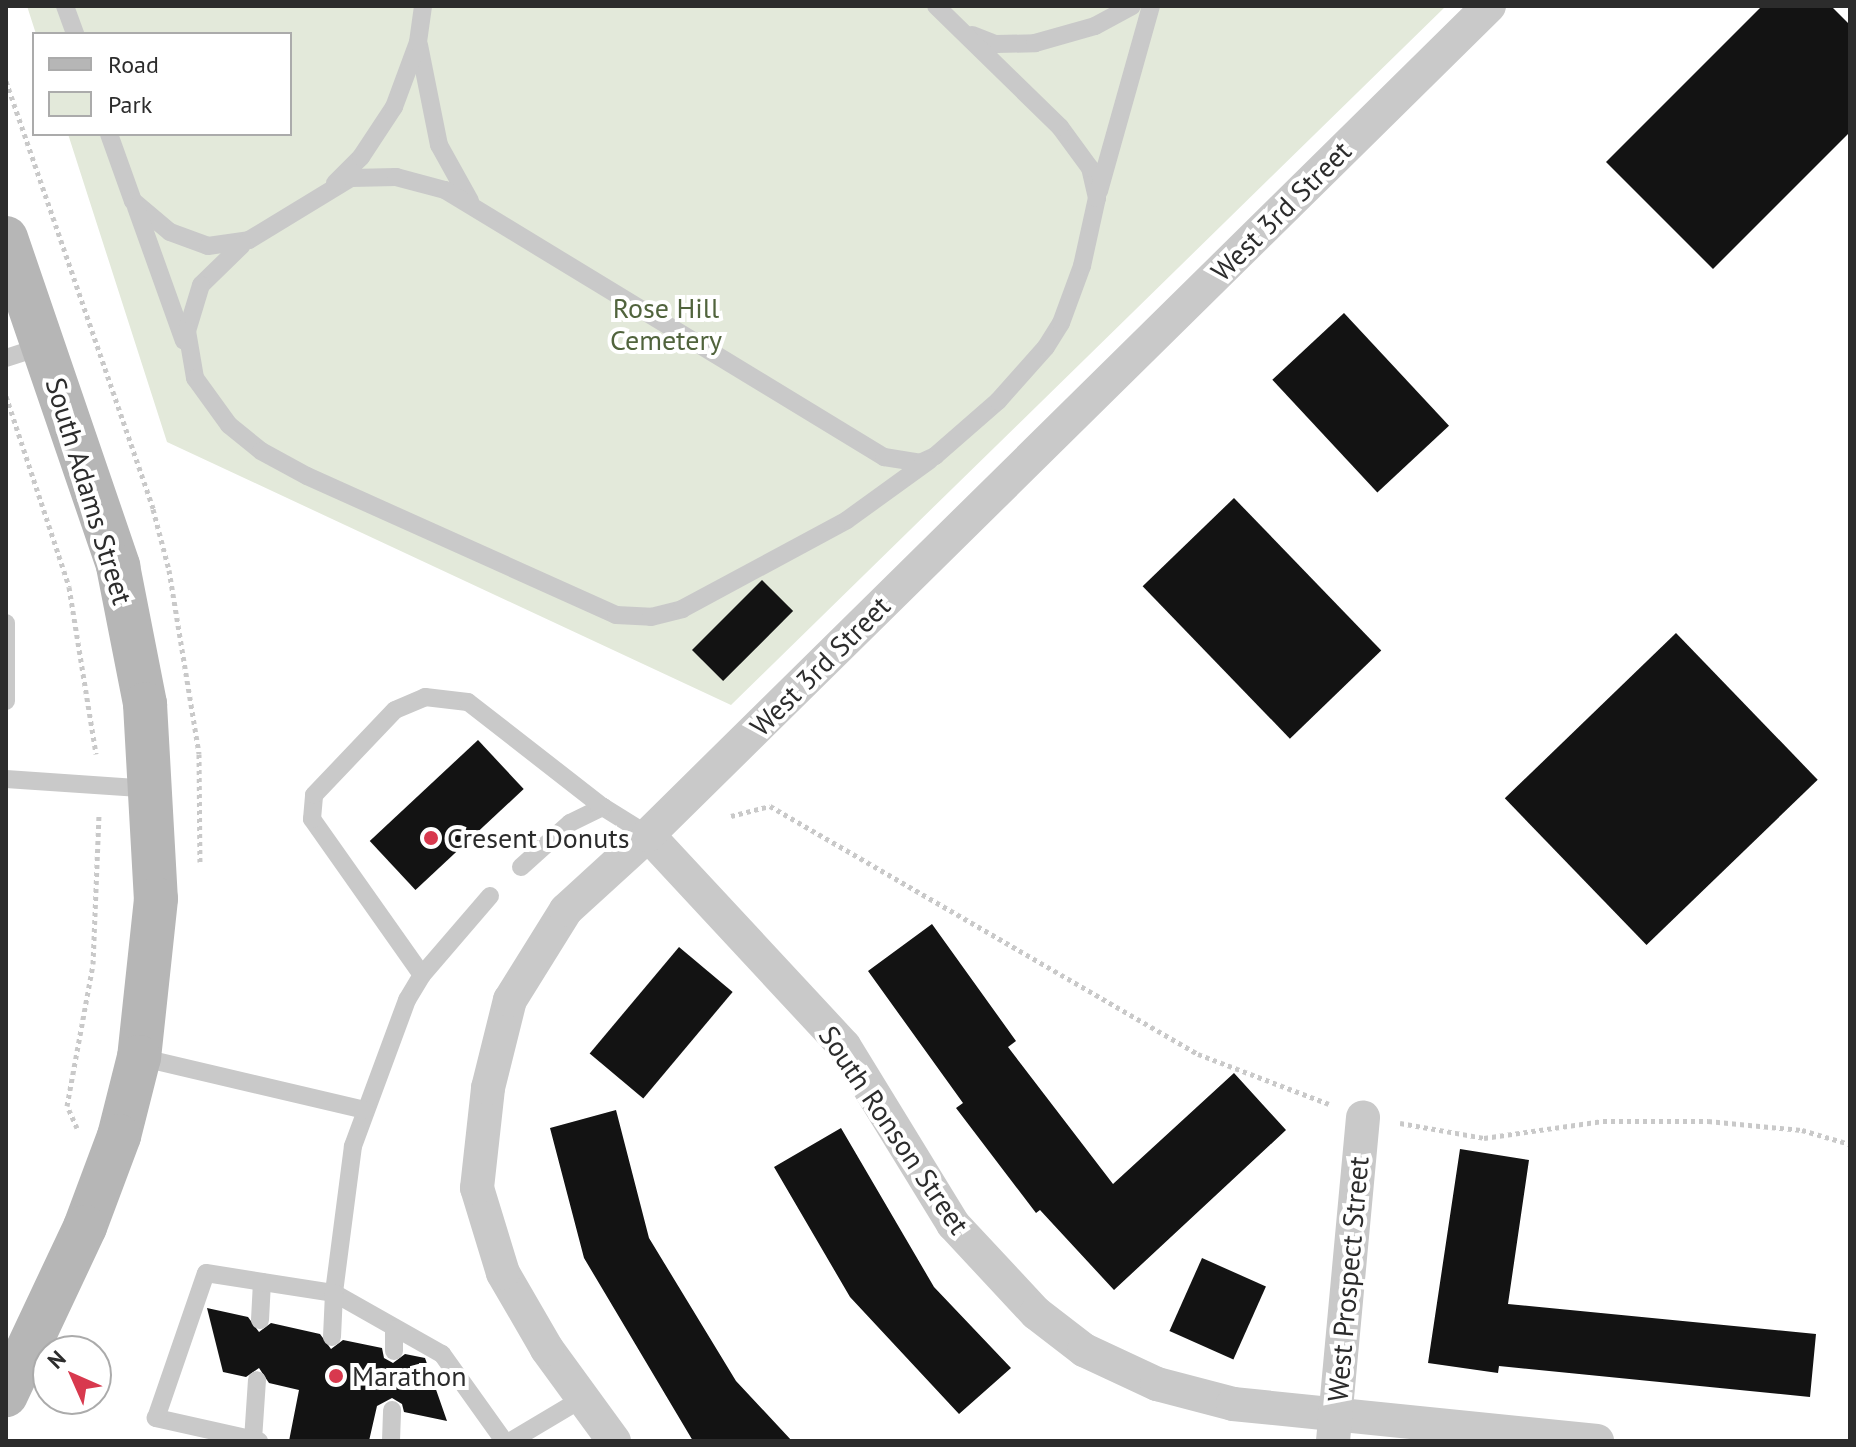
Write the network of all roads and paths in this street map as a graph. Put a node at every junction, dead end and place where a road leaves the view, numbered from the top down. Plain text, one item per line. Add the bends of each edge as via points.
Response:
1 (65, 6) edge
2 (423, 6) edge
3 (936, 6) edge
4 (1132, 6) edge
5 (1151, 6) edge
6 (1489, 6) edge
7 (955, 25) junction
8 (74, 32) edge
9 (418, 42) junction
10 (110, 136) edge
11 (333, 185) junction
12 (1097, 198) junction
13 (133, 201) junction
14 (472, 203) junction
15 (6, 238) edge
16 (249, 240) junction
17 (186, 347) junction
18 (25, 352) edge
19 (935, 456) junction
20 (6, 623) edge
21 (6, 701) edge
22 (6, 779) edge
23 (151, 789) junction
24 (603, 807) junction
25 (731, 816) dead end
26 (648, 835) junction
27 (521, 867) dead end
28 (490, 896) dead end
29 (422, 975) junction
30 (139, 1057) junction
31 (365, 1110) junction
32 (1363, 1117) junction
33 (1850, 1144) edge
34 (262, 1282) junction
35 (334, 1293) junction
36 (260, 1320) dead end
37 (394, 1329) junction
38 (332, 1337) dead end
39 (394, 1351) dead end
40 (257, 1380) dead end
41 (6, 1395) edge
42 (583, 1398) junction
43 (392, 1410) dead end
44 (1334, 1429) edge
45 (256, 1440) edge
46 (391, 1441) edge
47 (504, 1441) edge
48 (511, 1441) edge
49 (614, 1441) edge
50 (1597, 1441) edge

1 - 8 lane
2 - 9 lane
3 - 7 lane
4 - 7 lane via 1095,26 1035,43 996,44
5 - 12 lane
6 - 26 street, West 3rd Street
7 - 12 lane via 1060,127 1090,168
9 - 11 lane via 382,129
9 - 14 lane via 439,145
10 - 13 lane
11 - 14 lane via 372,175 396,177
11 - 16 lane
12 - 19 lane via 1082,266 1054,335 998,401
13 - 16 lane via 152,220 190,242 208,246
13 - 17 lane
14 - 19 lane via 884,457 920,463
15 - 18 main road, South Adams Street
16 - 17 lane via 201,285 189,316
17 - 19 lane via 195,378 216,411 261,451 616,615 659,616 682,609 847,520
18 - 23 main road, South Adams Street via 118,566 145,704
20 - 21 lane
22 - 23 lane
23 - 30 main road, South Adams Street via 156,899
24 - 26 lane
24 - 27 lane via 570,823
24 - 29 lane via 468,702 425,697 395,710 314,795 312,819
25 - 32 path via 770,806 1198,1054
26 - 42 street, West 3rd Street via 566,910 510,1000 488,1088 477,1188 503,1273
26 - 44 street, South Ronson Street via 844,1046 953,1224 1036,1313 1084,1350 1157,1384
28 - 29 lane
29 - 31 lane
30 - 31 lane
30 - 41 main road, South Adams Street via 119,1136 85,1227
31 - 35 lane via 353,1146
32 - 33 path via 1484,1138 1603,1121 1708,1121 1802,1130
32 - 44 street, West Prospect Street
34 - 35 lane
34 - 36 lane
34 - 45 lane via 206,1273 156,1418
35 - 37 lane
35 - 38 lane
37 - 39 lane
37 - 47 lane via 442,1354
40 - 45 lane
42 - 48 lane
42 - 49 street, West 3rd Street
43 - 46 lane
44 - 50 street, South Ronson Street

